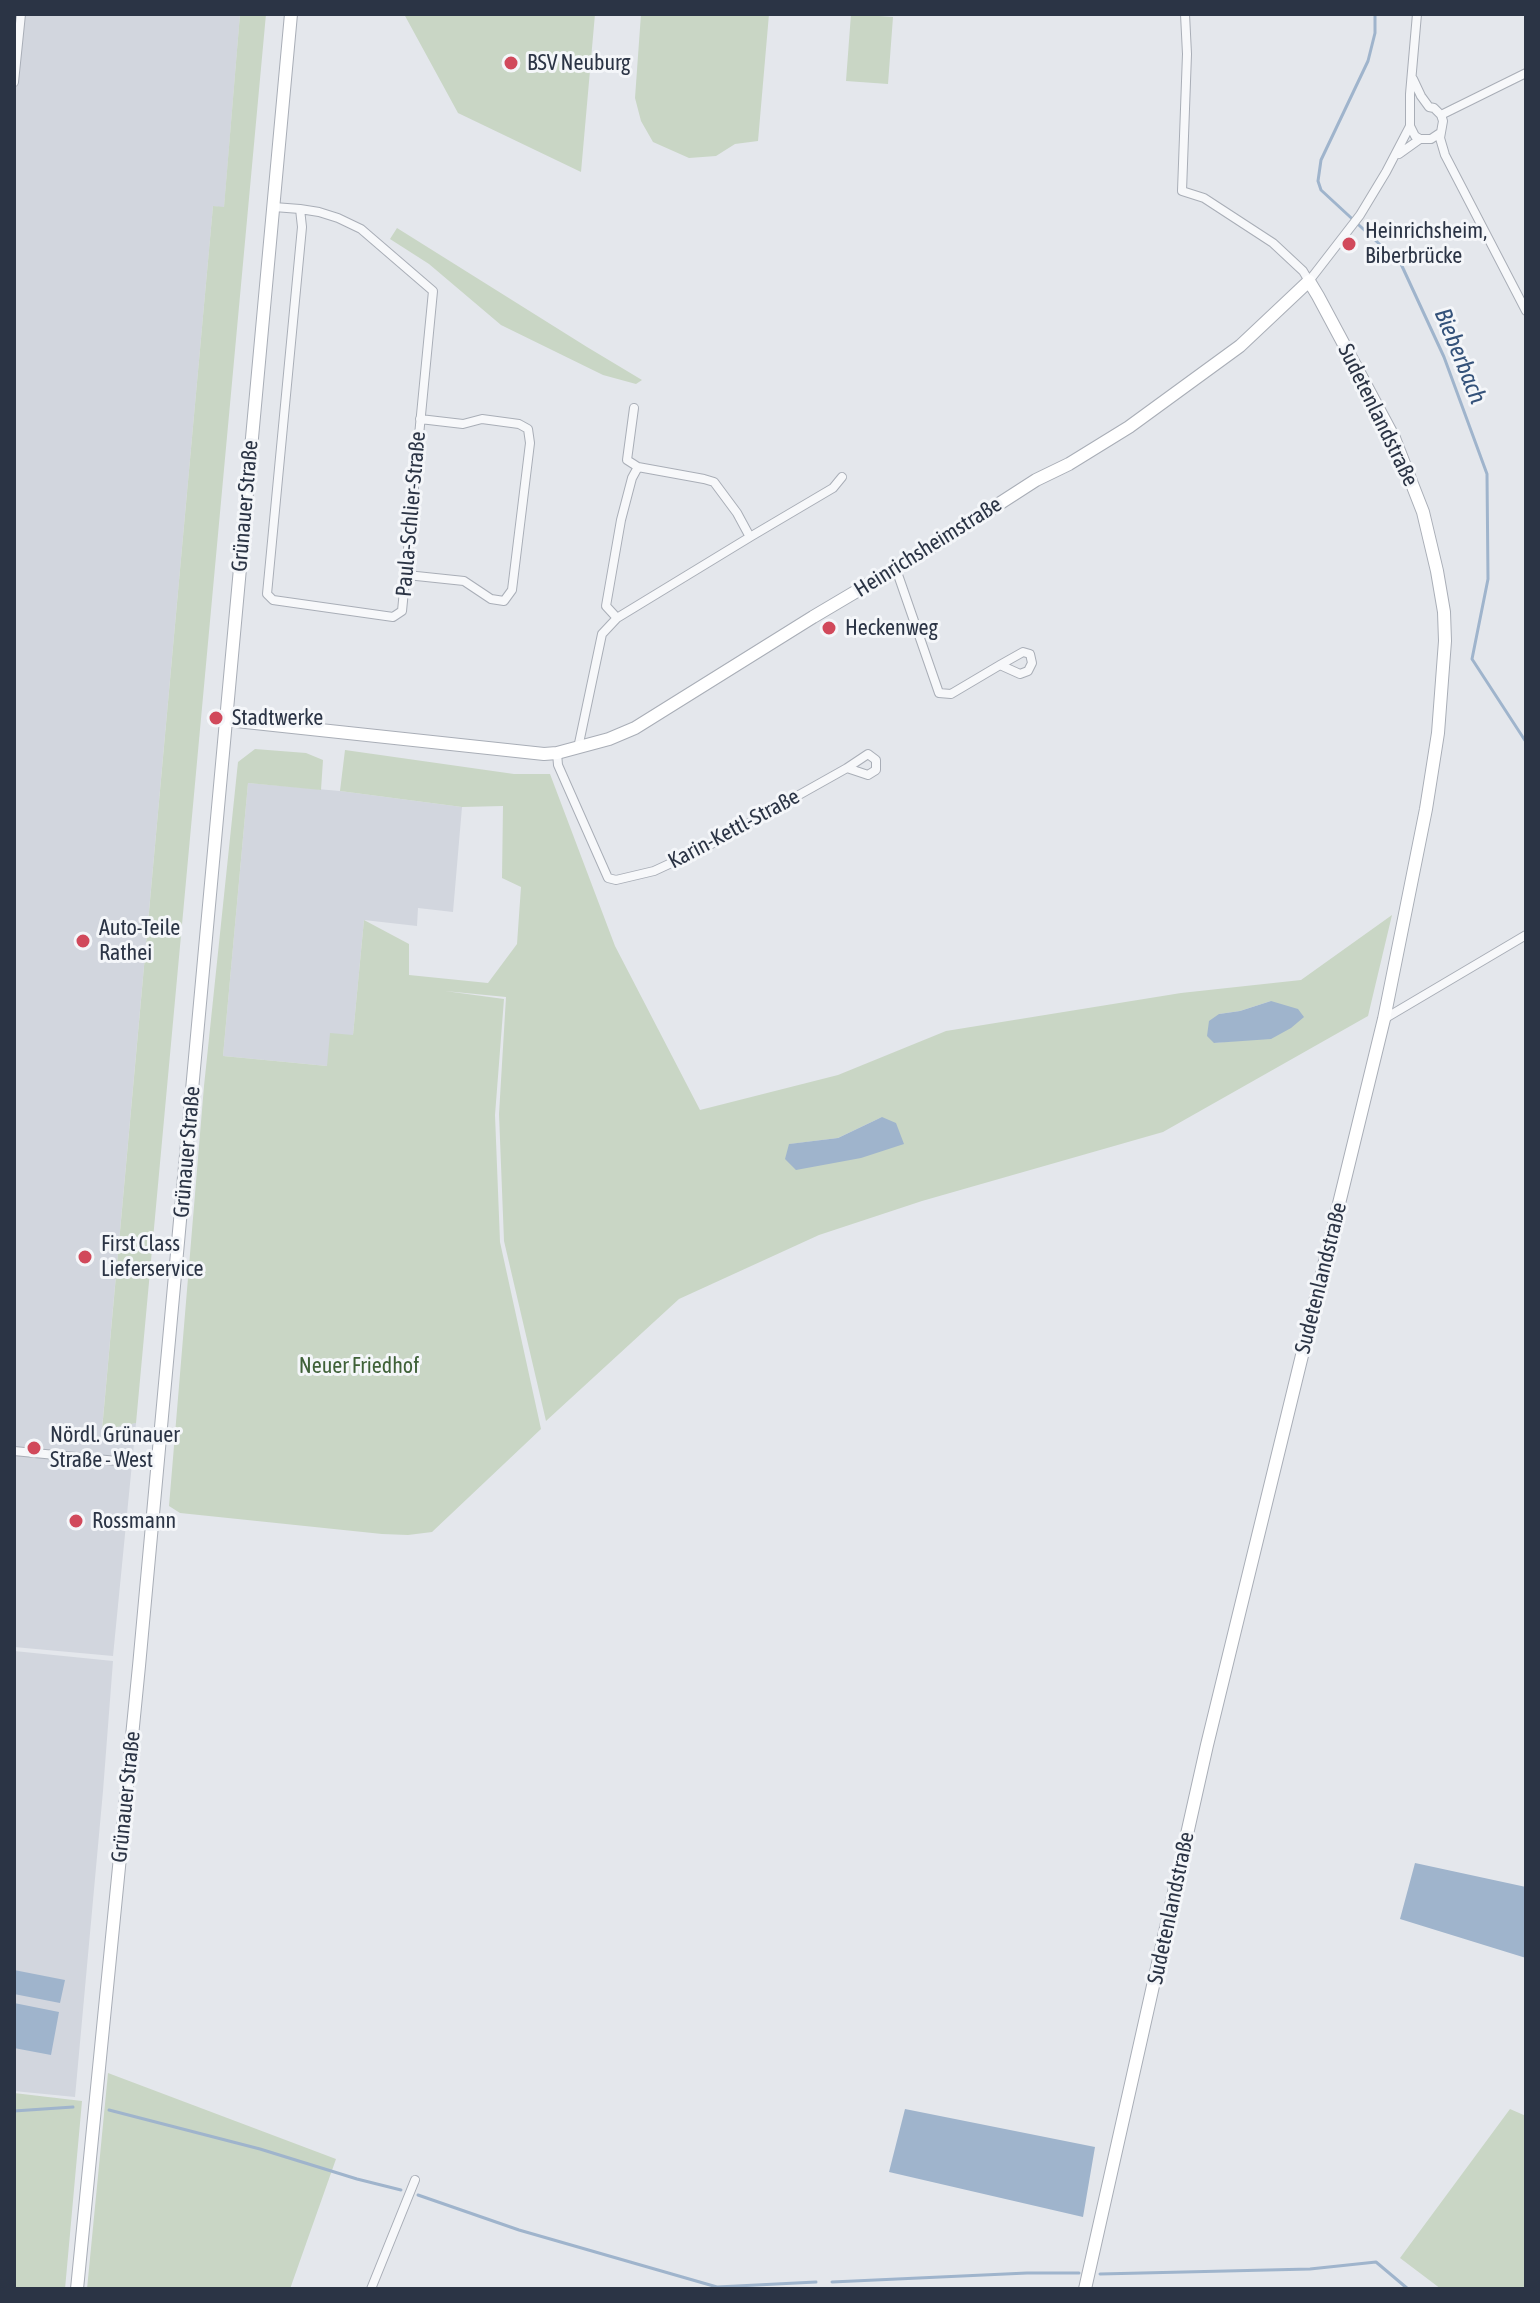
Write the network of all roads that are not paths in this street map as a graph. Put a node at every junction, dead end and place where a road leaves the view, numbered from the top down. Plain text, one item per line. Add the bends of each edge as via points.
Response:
1 (21, 14) edge
2 (291, 14) edge
3 (1185, 14) edge
4 (1417, 14) edge
5 (1526, 73) edge
6 (1412, 74) junction
7 (14, 82) edge
8 (1429, 107) junction
9 (1441, 115) junction
10 (1411, 116) junction
11 (1410, 126) junction
12 (1440, 132) junction
13 (1423, 140) junction
14 (1393, 160) junction
15 (1452, 167) junction
16 (274, 207) junction
17 (300, 209) junction
18 (1309, 281) junction
19 (1526, 311) edge
20 (634, 408) dead end
21 (420, 419) junction
22 (638, 467) junction
23 (842, 477) dead end
24 (750, 537) junction
25 (896, 569) junction
26 (407, 575) junction
27 (617, 618) junction
28 (1000, 665) dead end
29 (227, 720) junction
30 (578, 748) junction
31 (557, 753) junction
32 (847, 768) dead end
33 (1526, 935) edge
34 (1384, 1019) junction
35 (14, 1451) edge
36 (158, 1465) junction
37 (415, 2180) dead end
38 (77, 2289) edge
39 (371, 2289) edge
40 (1085, 2289) edge

1 - 7 street
2 - 16 street, Grünauer Straße
3 - 18 street via 1182,191 1214,204 1273,243
4 - 6 street, Heinrichsheimstraße
5 - 9 street
6 - 8 street
6 - 10 street, Heinrichsheimstraße
8 - 9 street
8 - 10 street
9 - 12 street
10 - 11 street, Heinrichsheimstraße
11 - 13 street
11 - 14 street, Heinrichsheimstraße
12 - 13 street, Heinrichsheimstraße
12 - 15 street
13 - 14 street, Heinrichsheimstraße
13 - 15 street
14 - 18 street, Heinrichsheimstraße via 1351,228
15 - 19 street
16 - 17 street, Paula-Schlier-Straße
16 - 29 street, Grünauer Straße
17 - 21 street, Paula-Schlier-Straße via 361,229 433,291
17 - 26 street, Paula-Schlier-Straße via 267,594 273,600 393,617 402,611
18 - 25 street, Heinrichsheimstraße via 1240,346 1183,390
18 - 34 street, Sudetenlandstraße via 1409,474 1423,512 1444,612 1438,733
20 - 22 street via 627,460
21 - 26 street, Paula-Schlier-Straße
21 - 26 street via 519,424 528,429 530,443 512,590 504,601 491,599 464,581
22 - 24 street via 714,482
22 - 27 street via 621,520 606,606
23 - 24 street via 833,488
24 - 27 street
25 - 28 street via 939,693 951,694
25 - 30 street, Heinrichsheimstraße via 635,728
27 - 30 street via 602,634
29 - 31 street, Heinrichsheimstraße
29 - 36 street, Grünauer Straße
30 - 31 street, Heinrichsheimstraße
31 - 32 street, Karin-Kettl-Straße via 608,878 616,880 654,871 708,846
33 - 34 street
34 - 40 street, Sudetenlandstraße via 1207,1745
35 - 36 street
36 - 38 street, Grünauer Straße
37 - 39 street

